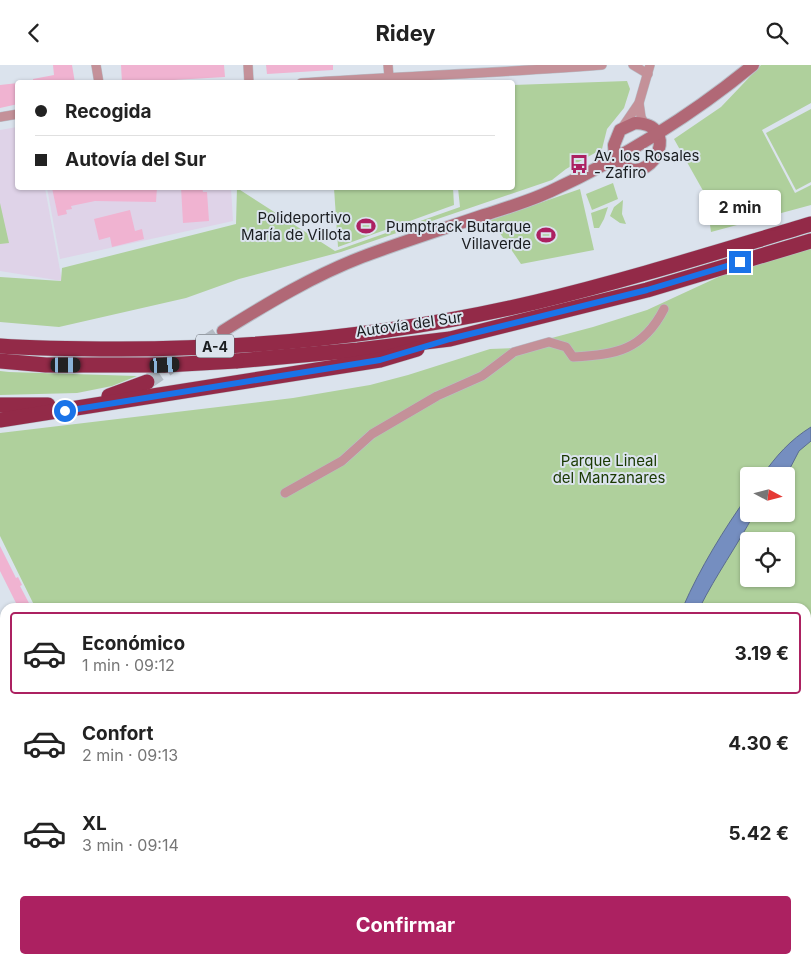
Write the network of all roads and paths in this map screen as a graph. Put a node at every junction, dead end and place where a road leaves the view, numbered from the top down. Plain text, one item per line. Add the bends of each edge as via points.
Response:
1 (96, 65) edge
2 (248, 65) edge
3 (388, 65) edge
4 (602, 65) edge
5 (634, 65) edge
6 (752, 65) edge
7 (518, 68) edge
8 (649, 70) edge
9 (389, 77) junction
10 (98, 80) edge
11 (249, 80) edge
12 (345, 80) edge
13 (639, 103) junction
14 (15, 114) edge
15 (0, 117) edge
16 (644, 123) junction
17 (620, 130) junction
18 (659, 133) junction
19 (615, 158) junction
20 (811, 224) edge
21 (811, 241) edge
22 (664, 309) dead end
23 (223, 331) tunnel mouth
24 (450, 339) junction
25 (0, 346) edge
26 (0, 361) edge
27 (148, 382) tunnel mouth
28 (0, 405) edge
29 (57, 406) junction
30 (0, 415) edge
31 (0, 420) edge
32 (285, 493) dead end

1 - 10 street
2 - 11 street
3 - 9 street
4 - 7 street
5 - 8 street
6 - 18 street
7 - 9 street
8 - 13 street
9 - 12 street
13 - 16 street
13 - 17 street
14 - 15 street
16 - 17 street via 635,123
16 - 18 street
17 - 19 street via 614,145
18 - 19 street
18 - 19 street via 660,149 648,166 638,170 627,168
19 - 23 street via 551,191 325,273
20 - 25 highway, Autovía del Sur / A-4 via 536,302 407,326 262,344 168,349
21 - 24 highway, Autovía del Sur / A-4 via 647,290
22 - 32 street via 656,325 634,345 620,351 573,357 566,347 549,342 514,352 482,377 437,396 372,434 342,461
24 - 26 highway, Autovía del Sur / A-4, bridge via 358,350 165,365 46,365
24 - 31 highway via 380,360
27 - 29 highway via 118,394
28 - 29 highway
29 - 30 highway

